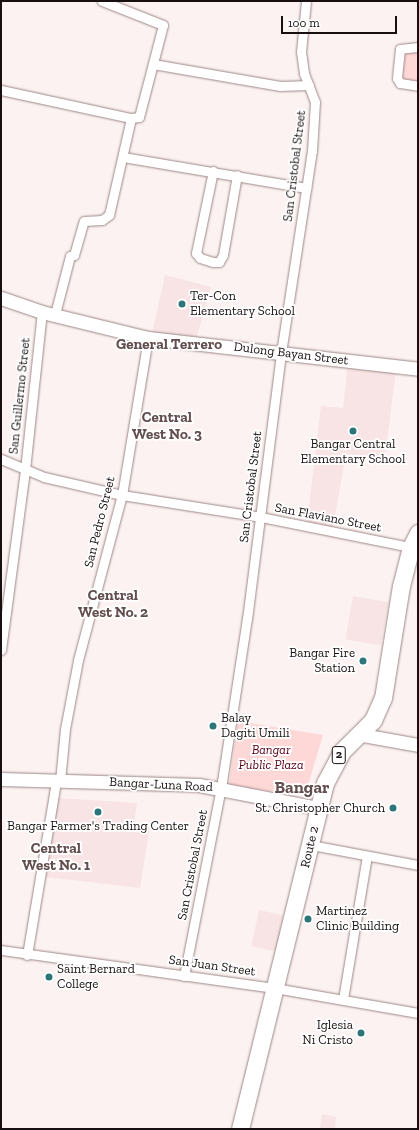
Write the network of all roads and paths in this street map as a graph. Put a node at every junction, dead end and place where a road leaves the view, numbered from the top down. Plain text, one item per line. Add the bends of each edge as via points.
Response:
1 (102, 1) edge
2 (306, 1) edge
3 (418, 46) edge
4 (153, 64) junction
5 (309, 85) junction
6 (418, 86) edge
7 (1, 90) edge
8 (131, 118) junction
9 (123, 157) junction
10 (213, 171) junction
11 (237, 175) junction
12 (306, 188) junction
13 (1, 298) edge
14 (42, 312) junction
15 (55, 314) junction
16 (148, 338) junction
17 (281, 353) junction
18 (418, 369) edge
19 (1, 459) edge
20 (25, 470) junction
21 (122, 495) junction
22 (261, 517) junction
23 (416, 543) edge
24 (1, 650) edge
25 (357, 734) junction
26 (418, 745) edge
27 (1, 779) edge
28 (58, 781) junction
29 (221, 788) junction
30 (319, 808) junction
31 (311, 845) junction
32 (367, 856) junction
33 (418, 865) edge
34 (1, 950) edge
35 (27, 955) junction
36 (184, 976) junction
37 (275, 988) junction
38 (342, 999) junction
39 (418, 1013) edge
40 (240, 1129) edge

1 - 4 street via 162,24
2 - 5 street, San Cristobal Street via 301,52 304,73
3 - 6 street via 400,49 397,78 400,83
4 - 5 street via 280,86
4 - 8 street via 141,115
5 - 12 street, San Cristobal Street via 314,95 316,112
7 - 8 street
8 - 9 street
9 - 10 street
9 - 15 street via 109,215 102,220 84,221 74,255 70,256
10 - 11 street
10 - 11 street via 196,249 198,257 207,261 219,262 223,255
11 - 12 street
12 - 17 street, San Cristobal Street
13 - 14 street, Dulong Bayan Street
14 - 15 street, Dulong Bayan Street
14 - 20 street, San Guillermo Street
15 - 16 street, Dulong Bayan Street
16 - 17 street, Dulong Bayan Street
16 - 21 street, San Pedro Street
17 - 18 street, Dulong Bayan Street
17 - 22 street, San Cristobal Street
19 - 20 street, San Flaviano Street
20 - 21 street, San Flaviano Street
20 - 24 street, San Guillermo Street
21 - 22 street, San Flaviano Street
21 - 28 street, San Pedro Street via 78,660
22 - 23 street, San Flaviano Street
22 - 29 street, San Cristobal Street
23 - 25 highway, Route 2 / 2 via 401,586 382,698 372,720
25 - 26 street
25 - 30 highway, Route 2 / 2 via 334,763
27 - 28 street, Bangar-Luna Road
28 - 29 street, Bangar-Luna Road
28 - 35 street, San Pedro Street
29 - 30 street, Bangar-Luna Road
29 - 36 street, San Cristobal Street
30 - 31 highway, Route 2 / 2
31 - 32 street
31 - 37 highway, Route 2 / 2
32 - 33 street
32 - 38 street
34 - 35 street, San Juan Street
35 - 36 street, San Juan Street
36 - 37 street, San Juan Street
37 - 38 street, San Juan Street
37 - 40 highway, Route 2 / 2
38 - 39 street, San Juan Street

